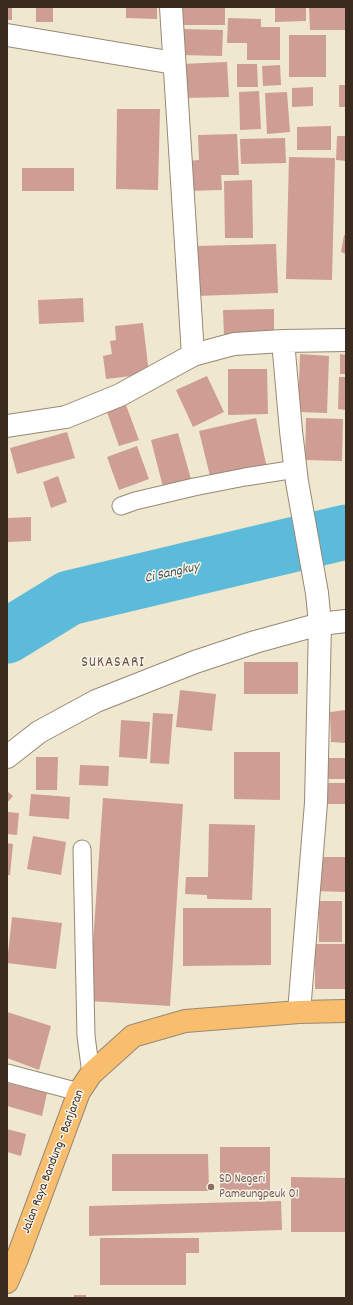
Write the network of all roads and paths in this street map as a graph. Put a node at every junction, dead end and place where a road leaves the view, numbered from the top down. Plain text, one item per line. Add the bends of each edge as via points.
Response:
1 (171, 7) edge
2 (7, 35) edge
3 (174, 63) junction
4 (346, 340) edge
5 (283, 341) junction
6 (193, 355) junction
7 (7, 426) edge
8 (297, 476) junction
9 (121, 506) dead end
10 (346, 621) edge
11 (320, 624) junction
12 (7, 757) edge
13 (82, 849) dead end
14 (299, 1012) junction
15 (346, 1012) edge
16 (7, 1073) edge
17 (91, 1074) junction
18 (79, 1092) junction
19 (12, 1257) edge
20 (7, 1282) edge

1 - 3 street
2 - 3 street
3 - 6 street
4 - 5 street
5 - 6 street via 234,344
5 - 8 street
6 - 7 street via 120,395 66,416
8 - 9 lane via 245,477
8 - 11 street
10 - 11 street
11 - 12 street via 195,662 96,701 39,732
11 - 14 street via 316,803
13 - 17 lane via 86,1036
14 - 15 main road, Jalan Raya Bandung - Banjaran
14 - 17 main road, Jalan Raya Bandung - Banjaran via 185,1021 133,1036
16 - 18 lane
17 - 18 main road, Jalan Raya Bandung - Banjaran
18 - 19 main road, Jalan Raya Bandung - Banjaran
19 - 20 main road, Jalan Raya Bandung - Banjaran

